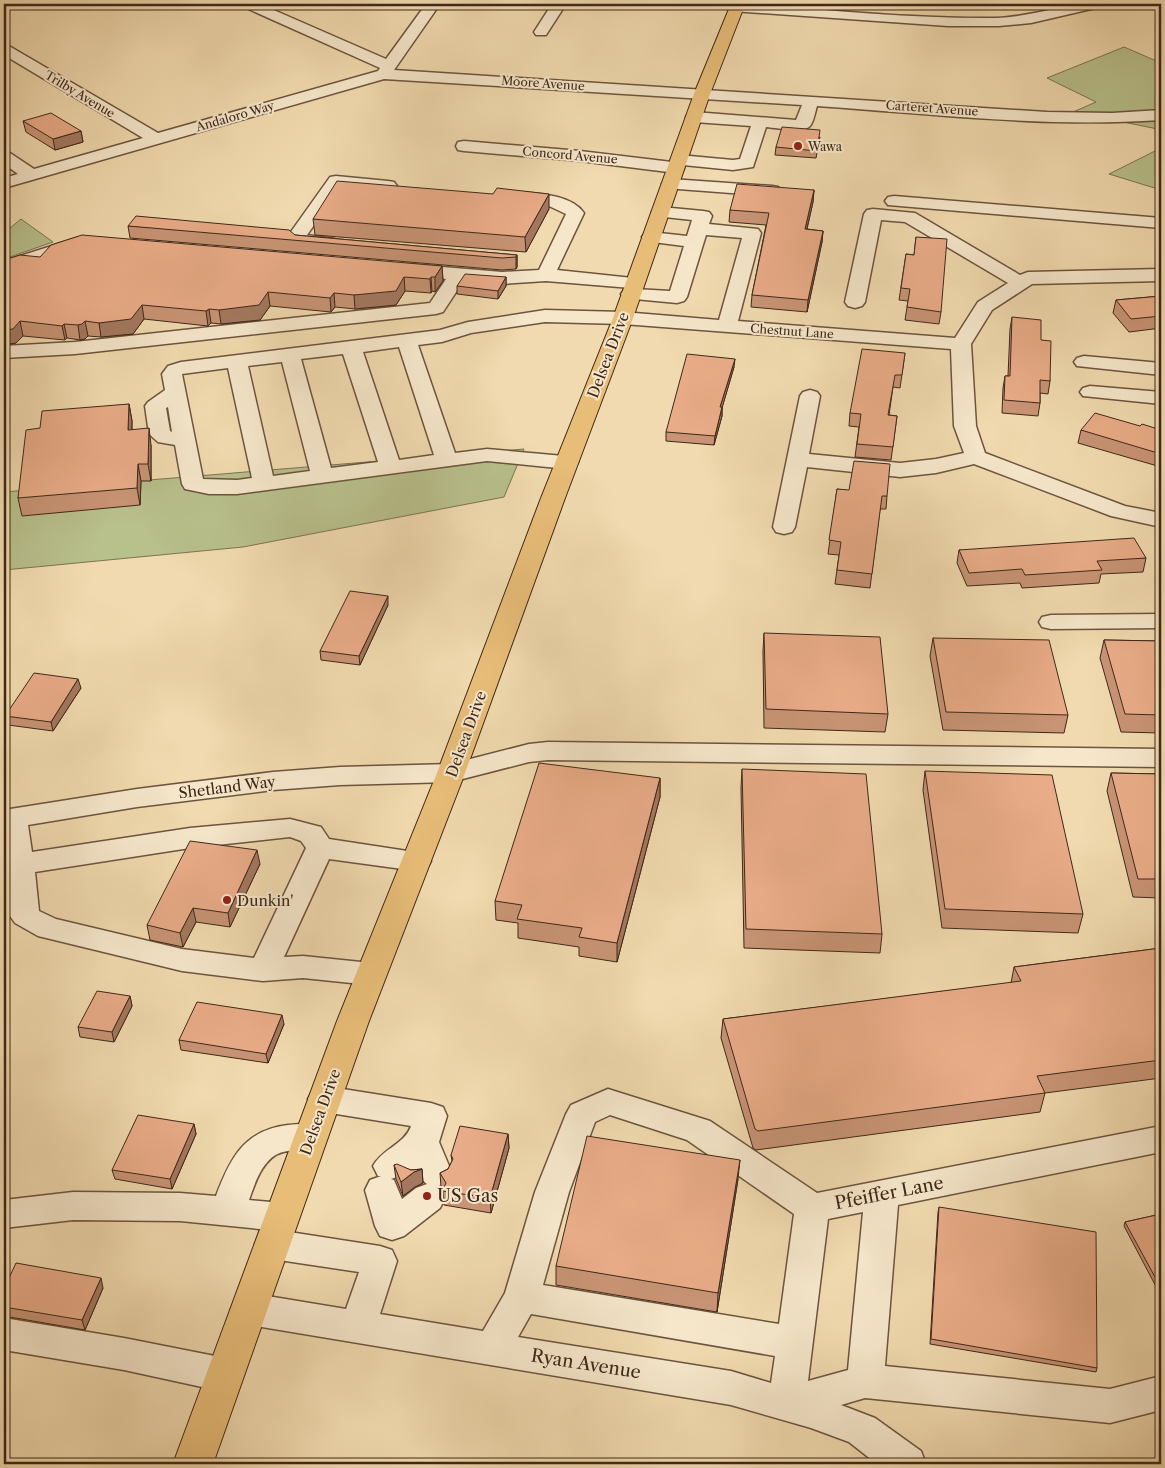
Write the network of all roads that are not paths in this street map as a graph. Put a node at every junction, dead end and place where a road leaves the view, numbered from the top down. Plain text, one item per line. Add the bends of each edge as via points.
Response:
1 (249, 4) edge
2 (433, 4) edge
3 (559, 4) edge
4 (1095, 4) edge
5 (738, 6) edge
6 (541, 32) dead end
7 (4, 49) edge
8 (386, 70) junction
9 (811, 101) junction
10 (698, 106) junction
11 (1161, 116) edge
12 (760, 122) junction
13 (156, 139) junction
14 (464, 146) dead end
15 (4, 157) edge
16 (675, 171) junction
17 (31, 175) junction
18 (4, 183) edge
19 (404, 187) edge
20 (711, 187) junction
21 (789, 193) edge
22 (500, 196) edge
23 (905, 207) junction
24 (660, 212) junction
25 (1161, 223) edge
26 (699, 229) junction
27 (652, 238) junction
28 (93, 242) edge
29 (341, 244) edge
30 (517, 260) edge
31 (4, 267) edge
32 (389, 268) edge
33 (549, 269) junction
34 (458, 274) junction
35 (1161, 276) edge
36 (1021, 283) junction
37 (630, 298) junction
38 (855, 302) dead end
39 (727, 326) junction
40 (406, 340) junction
41 (961, 344) junction
42 (352, 347) junction
43 (4, 352) edge
44 (290, 354) junction
45 (237, 361) junction
46 (1084, 362) dead end
47 (1161, 369) edge
48 (1090, 392) dead end
49 (810, 396) dead end
50 (1161, 398) edge
51 (976, 457) junction
52 (797, 459) junction
53 (447, 460) junction
54 (567, 462) junction
55 (391, 468) junction
56 (322, 476) junction
57 (264, 484) junction
58 (1161, 520) edge
59 (784, 527) dead end
60 (1161, 620) edge
61 (1052, 622) dead end
62 (1161, 758) edge
63 (451, 773) junction
64 (9, 818) edge
65 (320, 848) junction
66 (416, 861) junction
67 (20, 866) junction
68 (263, 970) junction
69 (371, 974) junction
70 (324, 1099) junction
71 (312, 1136) junction
72 (1161, 1139) edge
73 (882, 1194) junction
74 (812, 1208) junction
75 (228, 1211) junction
76 (4, 1214) edge
77 (277, 1230) junction
78 (380, 1261) junction
79 (522, 1297) junction
80 (249, 1309) junction
81 (357, 1328) junction
82 (4, 1334) edge
83 (795, 1343) junction
84 (492, 1349) junction
85 (225, 1375) junction
86 (865, 1381) junction
87 (1161, 1394) edge
88 (787, 1404) junction
89 (193, 1464) edge
90 (907, 1464) edge

1 - 8 street, Moore Avenue
2 - 8 street
3 - 6 street
4 - 5 street via 1031,19 999,22 948,22
5 - 10 main road, Delsea Drive
7 - 13 street, Trilby Avenue
8 - 10 street, Moore Avenue
8 - 13 street, Andaloro Way
9 - 10 street, Carteret Avenue
9 - 11 street, Carteret Avenue via 1046,117
9 - 12 street via 801,125
10 - 12 street
10 - 16 main road, Delsea Drive
12 - 16 street via 747,164
13 - 17 street, Andaloro Way
14 - 16 street, Concord Avenue via 580,156
15 - 17 street
16 - 20 street
16 - 24 main road, Delsea Drive
17 - 18 street, Andaloro Way
19 - 29 street via 336,181 297,236 302,241
20 - 21 street
20 - 26 street
22 - 33 street via 557,203 574,213
23 - 25 street
23 - 36 street
23 - 38 street via 873,214
24 - 26 street
24 - 27 main road, Delsea Drive
26 - 27 street
26 - 37 street via 677,298
26 - 39 street via 752,233
27 - 37 main road, Delsea Drive
28 - 31 street via 83,241
30 - 33 street
32 - 34 street
33 - 34 street via 502,278
33 - 37 street
34 - 43 street via 436,308 75,348
35 - 36 street via 1028,278
36 - 41 street via 985,306
37 - 39 street, Chestnut Lane
37 - 40 street via 468,328 442,336
37 - 54 main road, Delsea Drive
39 - 41 street, Chestnut Lane
40 - 42 street
40 - 53 street
41 - 51 street via 965,426
42 - 44 street
42 - 55 street
44 - 45 street
44 - 56 street
45 - 57 street
45 - 57 street via 175,370 172,374 176,392 155,406 160,434 185,440 193,484 209,487
46 - 47 street
48 - 50 street
49 - 52 street
51 - 52 street via 900,470
51 - 58 street via 1119,511
52 - 59 street
53 - 54 street via 487,455
53 - 55 street
54 - 63 main road, Delsea Drive
55 - 56 street
56 - 57 street
60 - 61 street
62 - 63 street, Shetland Way via 548,751 529,752
63 - 64 street, Shetland Way via 272,781
63 - 66 main road, Delsea Drive
64 - 67 street
65 - 66 street
65 - 67 street via 311,834 290,828 190,838
65 - 68 street
66 - 69 main road, Delsea Drive
67 - 68 street via 26,916 48,928 182,960
68 - 69 street via 303,968
69 - 70 main road, Delsea Drive
70 - 71 main road, Delsea Drive
70 - 78 street via 431,1116
71 - 75 street via 271,1142 263,1147 245,1167
71 - 77 main road, Delsea Drive
72 - 73 street, Pfeiffer Lane
73 - 74 street, Pfeiffer Lane
73 - 86 street
74 - 79 street via 698,1130 608,1102 582,1114 552,1192
74 - 83 street
75 - 76 street via 73,1206
75 - 77 street
77 - 78 street
77 - 80 main road, Delsea Drive
78 - 81 street
79 - 83 street
79 - 84 street
80 - 81 street, Ryan Avenue
80 - 85 main road, Delsea Drive
81 - 84 street, Ryan Avenue
82 - 85 street
83 - 88 street
84 - 88 street, Ryan Avenue via 732,1388
85 - 89 main road, Delsea Drive
86 - 87 street via 1110,1406
86 - 88 street
88 - 90 street, Ryan Avenue via 862,1430

